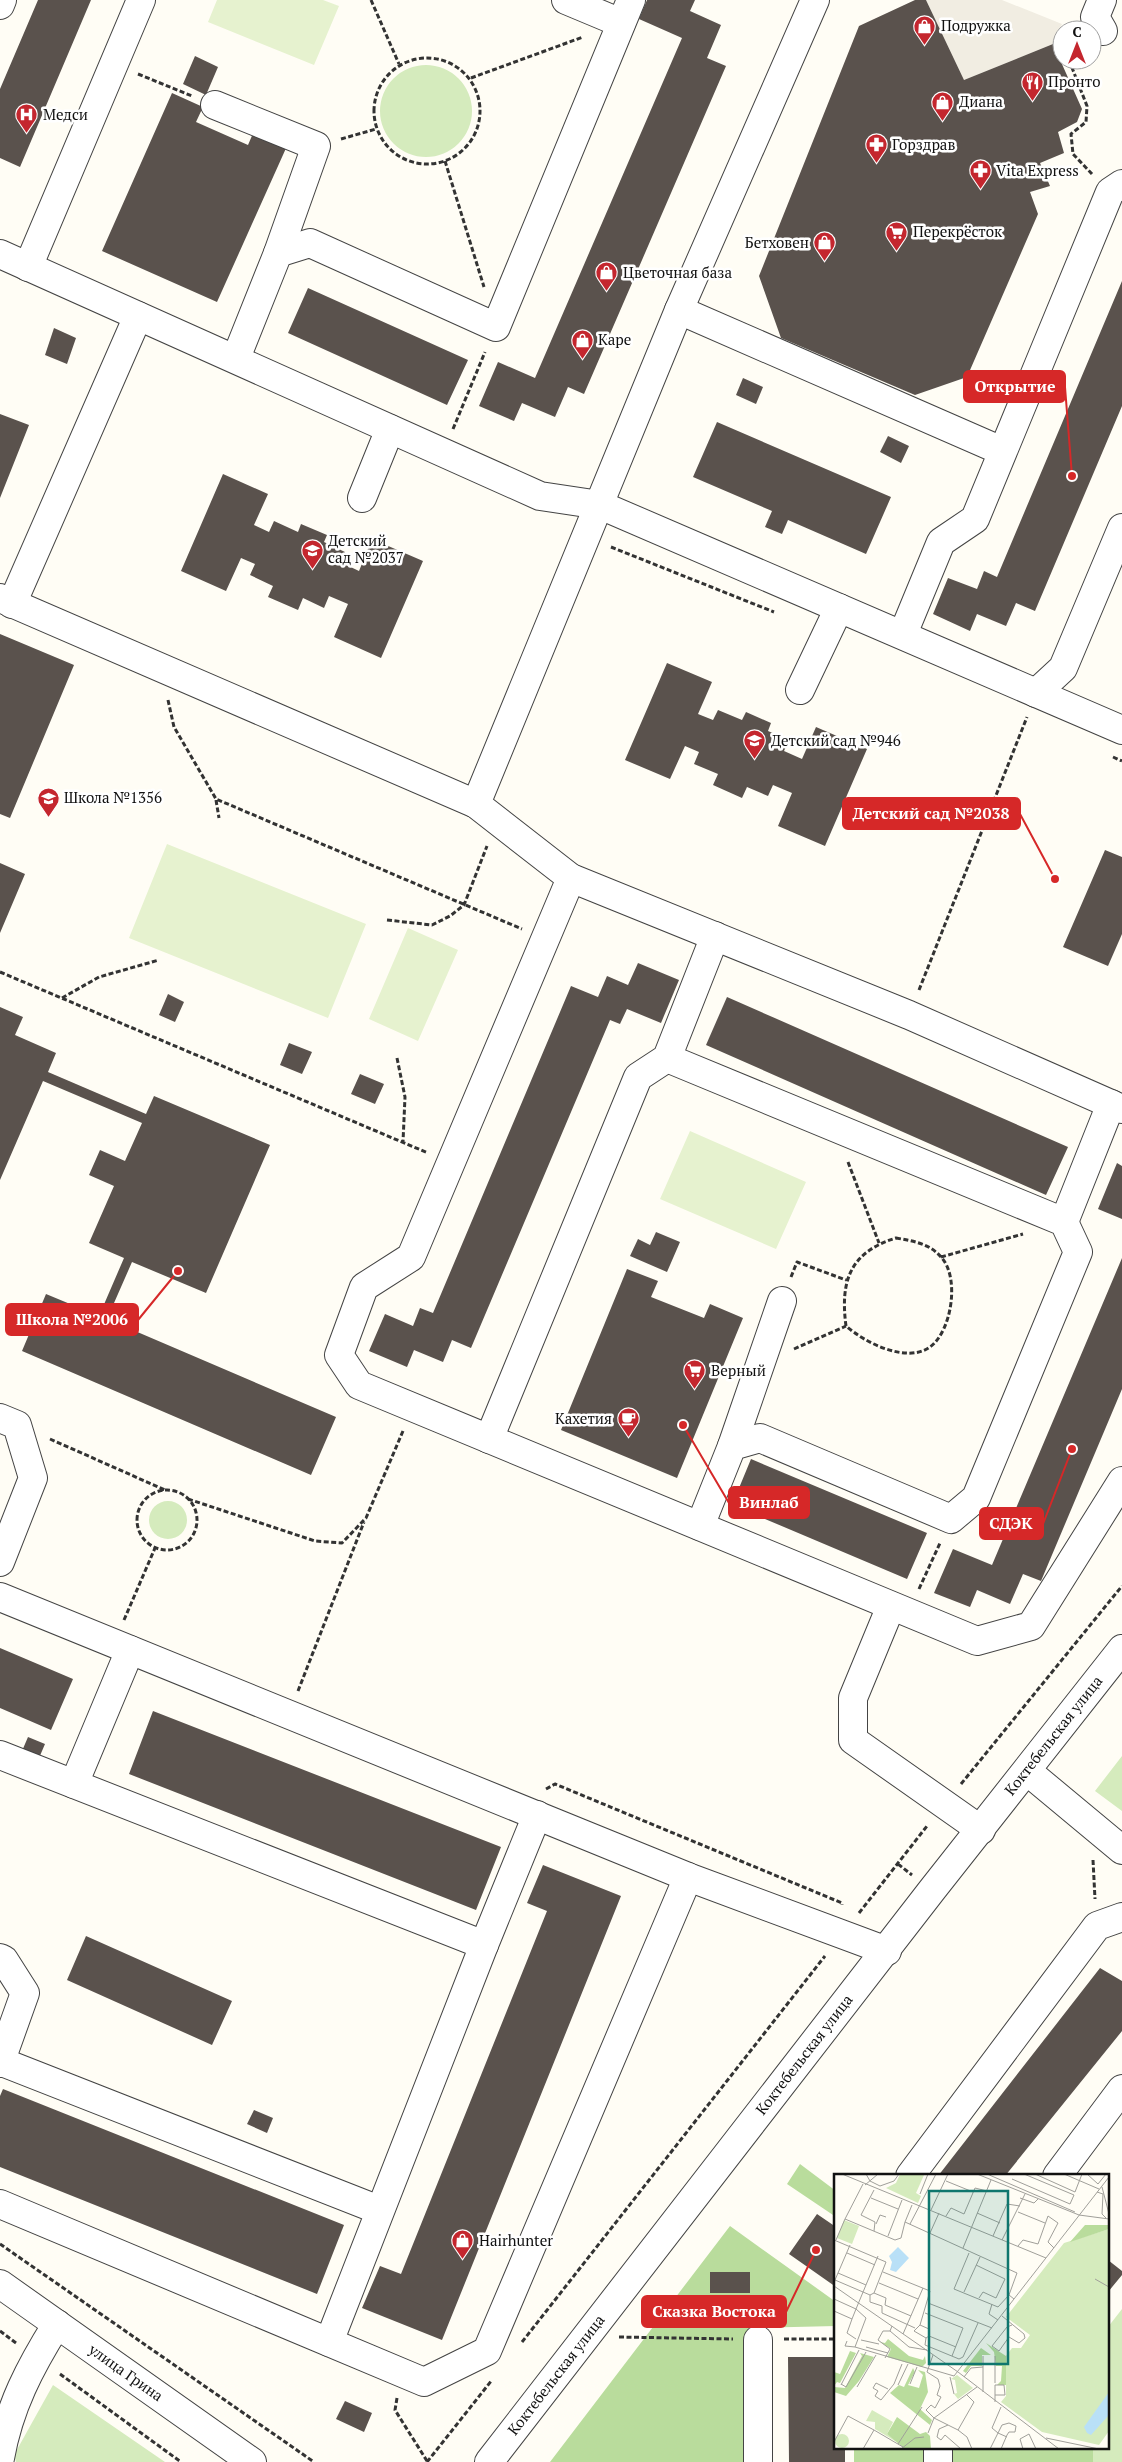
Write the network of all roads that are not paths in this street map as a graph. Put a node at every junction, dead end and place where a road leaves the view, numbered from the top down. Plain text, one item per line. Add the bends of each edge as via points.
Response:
1 (2, 0) edge
2 (141, 0) edge
3 (566, 0) edge
4 (814, 0) edge
5 (1102, 0) edge
6 (0, 5) edge
7 (626, 12) edge
8 (1103, 31) dead end
9 (215, 105) road end
10 (1122, 184) edge
11 (278, 253) junction
12 (0, 254) edge
13 (28, 267) junction
14 (679, 310) junction
15 (138, 316) junction
16 (236, 358) junction
17 (390, 429) junction
18 (1002, 451) junction
19 (362, 498) dead end
20 (600, 505) junction
21 (1122, 528) edge
22 (6, 601) edge
23 (839, 608) junction
24 (903, 634) junction
25 (800, 690) dead end
26 (1036, 693) junction
27 (1122, 730) edge
28 (487, 812) junction
29 (571, 878) junction
30 (715, 936) junction
31 (667, 1058) junction
32 (1116, 1106) edge
33 (1064, 1222) junction
34 (782, 1301) road end
35 (9, 1421) edge
36 (489, 1439) junction
37 (732, 1446) junction
38 (1122, 1481) edge
39 (700, 1526) junction
40 (0, 1562) edge
41 (0, 1597) edge
42 (900, 1609) junction
43 (122, 1647) junction
44 (1122, 1649) edge
45 (0, 1755) edge
46 (1027, 1771) junction
47 (74, 1784) junction
48 (539, 1804) junction
49 (981, 1830) junction
50 (1122, 1850) edge
51 (688, 1877) junction
52 (1122, 1917) edge
53 (484, 1945) junction
54 (886, 1951) junction
55 (0, 1958) edge
56 (1, 2063) edge
57 (1122, 2089) edge
58 (911, 2174) edge
59 (1058, 2174) edge
60 (0, 2204) edge
61 (379, 2210) junction
62 (0, 2284) edge
63 (57, 2324) junction
64 (758, 2340) road end
65 (329, 2342) junction
66 (0, 2458) edge
67 (252, 2462) edge
68 (489, 2462) edge
69 (758, 2462) edge

1 - 6 street
2 - 13 street
3 - 7 street
4 - 14 street
5 - 8 street via 1095,17
7 - 11 street via 496,327 310,242
9 - 11 street via 316,146
10 - 18 street via 1110,192
11 - 16 street
12 - 13 street
13 - 15 street
14 - 18 street
14 - 20 street
15 - 16 street
15 - 22 street
16 - 17 street
17 - 19 street
17 - 20 street via 540,496
18 - 24 street via 975,518 941,542
20 - 23 street
20 - 28 street
21 - 26 street via 1063,668
22 - 28 street
23 - 24 street
23 - 25 street
24 - 26 street
26 - 27 street
28 - 29 street
29 - 30 street
29 - 36 street via 411,1257 364,1287 339,1355 359,1385
30 - 31 street
30 - 32 street
31 - 33 street
31 - 36 street via 638,1077
32 - 33 street
33 - 37 street via 1078,1252 976,1498 951,1519 760,1438
34 - 37 street
35 - 40 street via 33,1478
36 - 39 street
37 - 39 street
38 - 42 street via 1031,1626 978,1641
39 - 42 street
41 - 43 street
42 - 49 street via 853,1698 853,1740
43 - 47 street
43 - 48 street via 289,1715
44 - 46 street, Коктебельская улица
45 - 47 street
46 - 49 street, Коктебельская улица
46 - 50 street
47 - 53 street
48 - 51 street
48 - 53 street
49 - 54 street, Коктебельская улица
51 - 54 street
51 - 65 street via 487,2351 424,2382
52 - 58 street via 1096,1926
53 - 61 street
54 - 68 street, Коктебельская улица
55 - 56 street via 24,1993
56 - 61 street
57 - 59 street
60 - 65 street
61 - 65 street
62 - 63 street, улица Грина
63 - 66 street via 36,2357 7,2422
63 - 67 street, улица Грина
64 - 69 street

